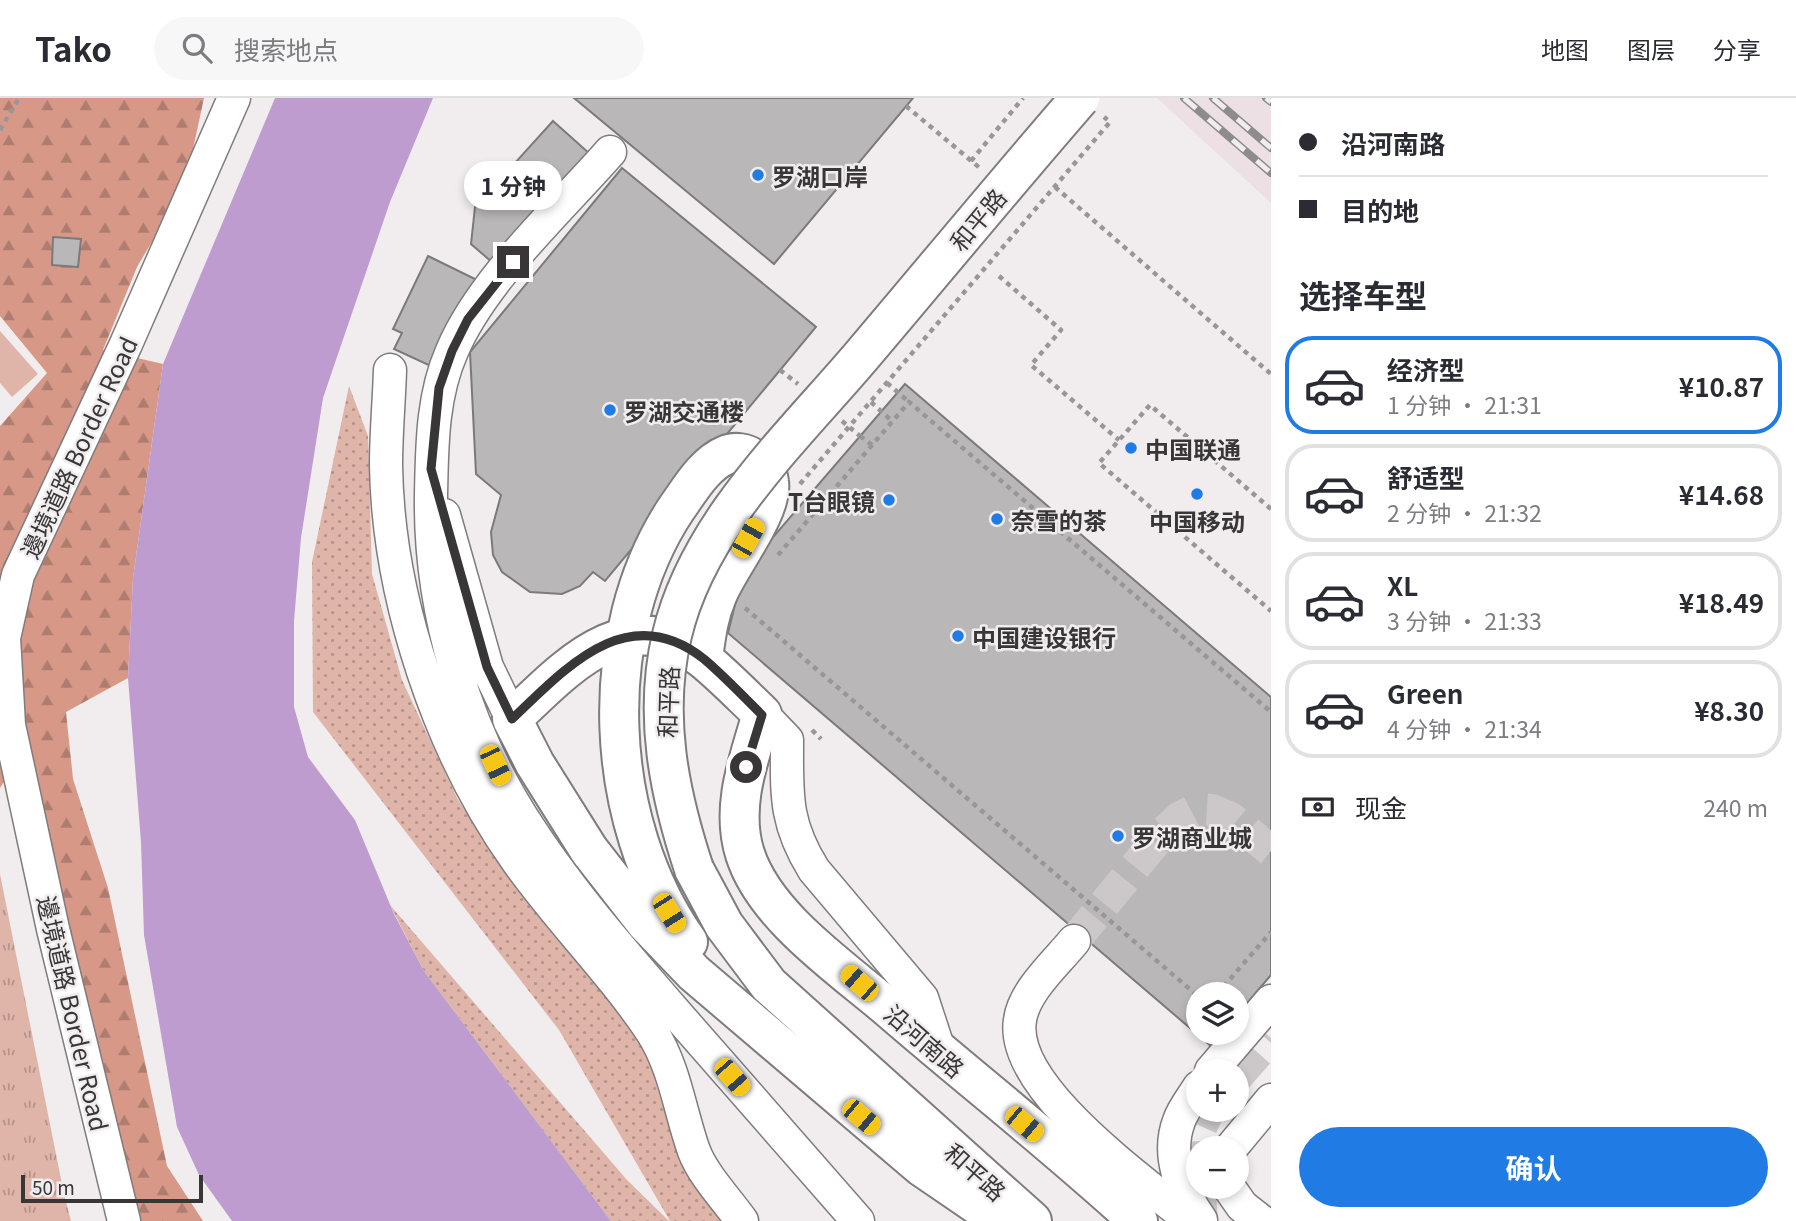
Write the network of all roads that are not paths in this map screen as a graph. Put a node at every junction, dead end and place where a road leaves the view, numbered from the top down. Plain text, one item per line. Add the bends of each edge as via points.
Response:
1 (234, 98) edge
2 (1080, 98) edge
3 (610, 152) dead end
4 (390, 370) dead end
5 (431, 469) junction
6 (628, 636) junction
7 (703, 658) junction
8 (762, 715) junction
9 (512, 719) junction
10 (1074, 941) tunnel mouth
11 (769, 985) junction
12 (1271, 1001) edge
13 (760, 1032) junction
14 (940, 1053) junction
15 (1221, 1059) edge
16 (1271, 1100) edge
17 (1186, 1109) edge
18 (1241, 1136) edge
19 (922, 1167) junction
20 (1237, 1199) edge
21 (124, 1221) edge
22 (742, 1221) edge
23 (858, 1221) edge
24 (983, 1221) edge
25 (1002, 1221) edge
26 (1032, 1221) edge
27 (1138, 1221) edge
28 (1191, 1221) edge
29 (1201, 1221) edge
30 (1261, 1221) edge

1 - 21 lane, 邊境道路 Border Road via 18,575 4,638 9,725
2 - 11 main road, 和平路, bridge via 754,482 705,553 686,592 672,635 663,717 671,791 694,869 724,925
3 - 5 lane via 468,319 439,388
4 - 22 lane via 386,467 395,546 408,624 436,708 472,786 516,860 653,1035 672,1076 695,1154
5 - 9 lane via 487,667
5 - 23 lane via 430,536 439,602 476,726 510,796 550,858 609,934
6 - 7 main road via 655,637
6 - 7 main road via 646,564 665,526 715,462 739,453 761,463 770,485 768,500 717,596
6 - 9 main road via 602,644 580,658
6 - 13 main road via 621,689 623,760 640,849 685,938
7 - 8 main road
8 - 14 lane via 787,740 792,831 814,870 922,998
8 - 14 main road, 沿河南路 via 746,767 738,822 753,875 791,923
9 - 13 main road via 589,850 646,923
10 - 28 lane via 1029,998 1020,1020 1028,1066 1064,1113
11 - 19 main road via 872,1114
11 - 26 main road, 和平路
12 - 15 lane
13 - 19 main road
14 - 27 main road, 沿河南路
16 - 18 lane
17 - 29 lane via 1179,1121 1174,1156 1184,1193
19 - 24 main road
19 - 25 main road
20 - 30 lane

